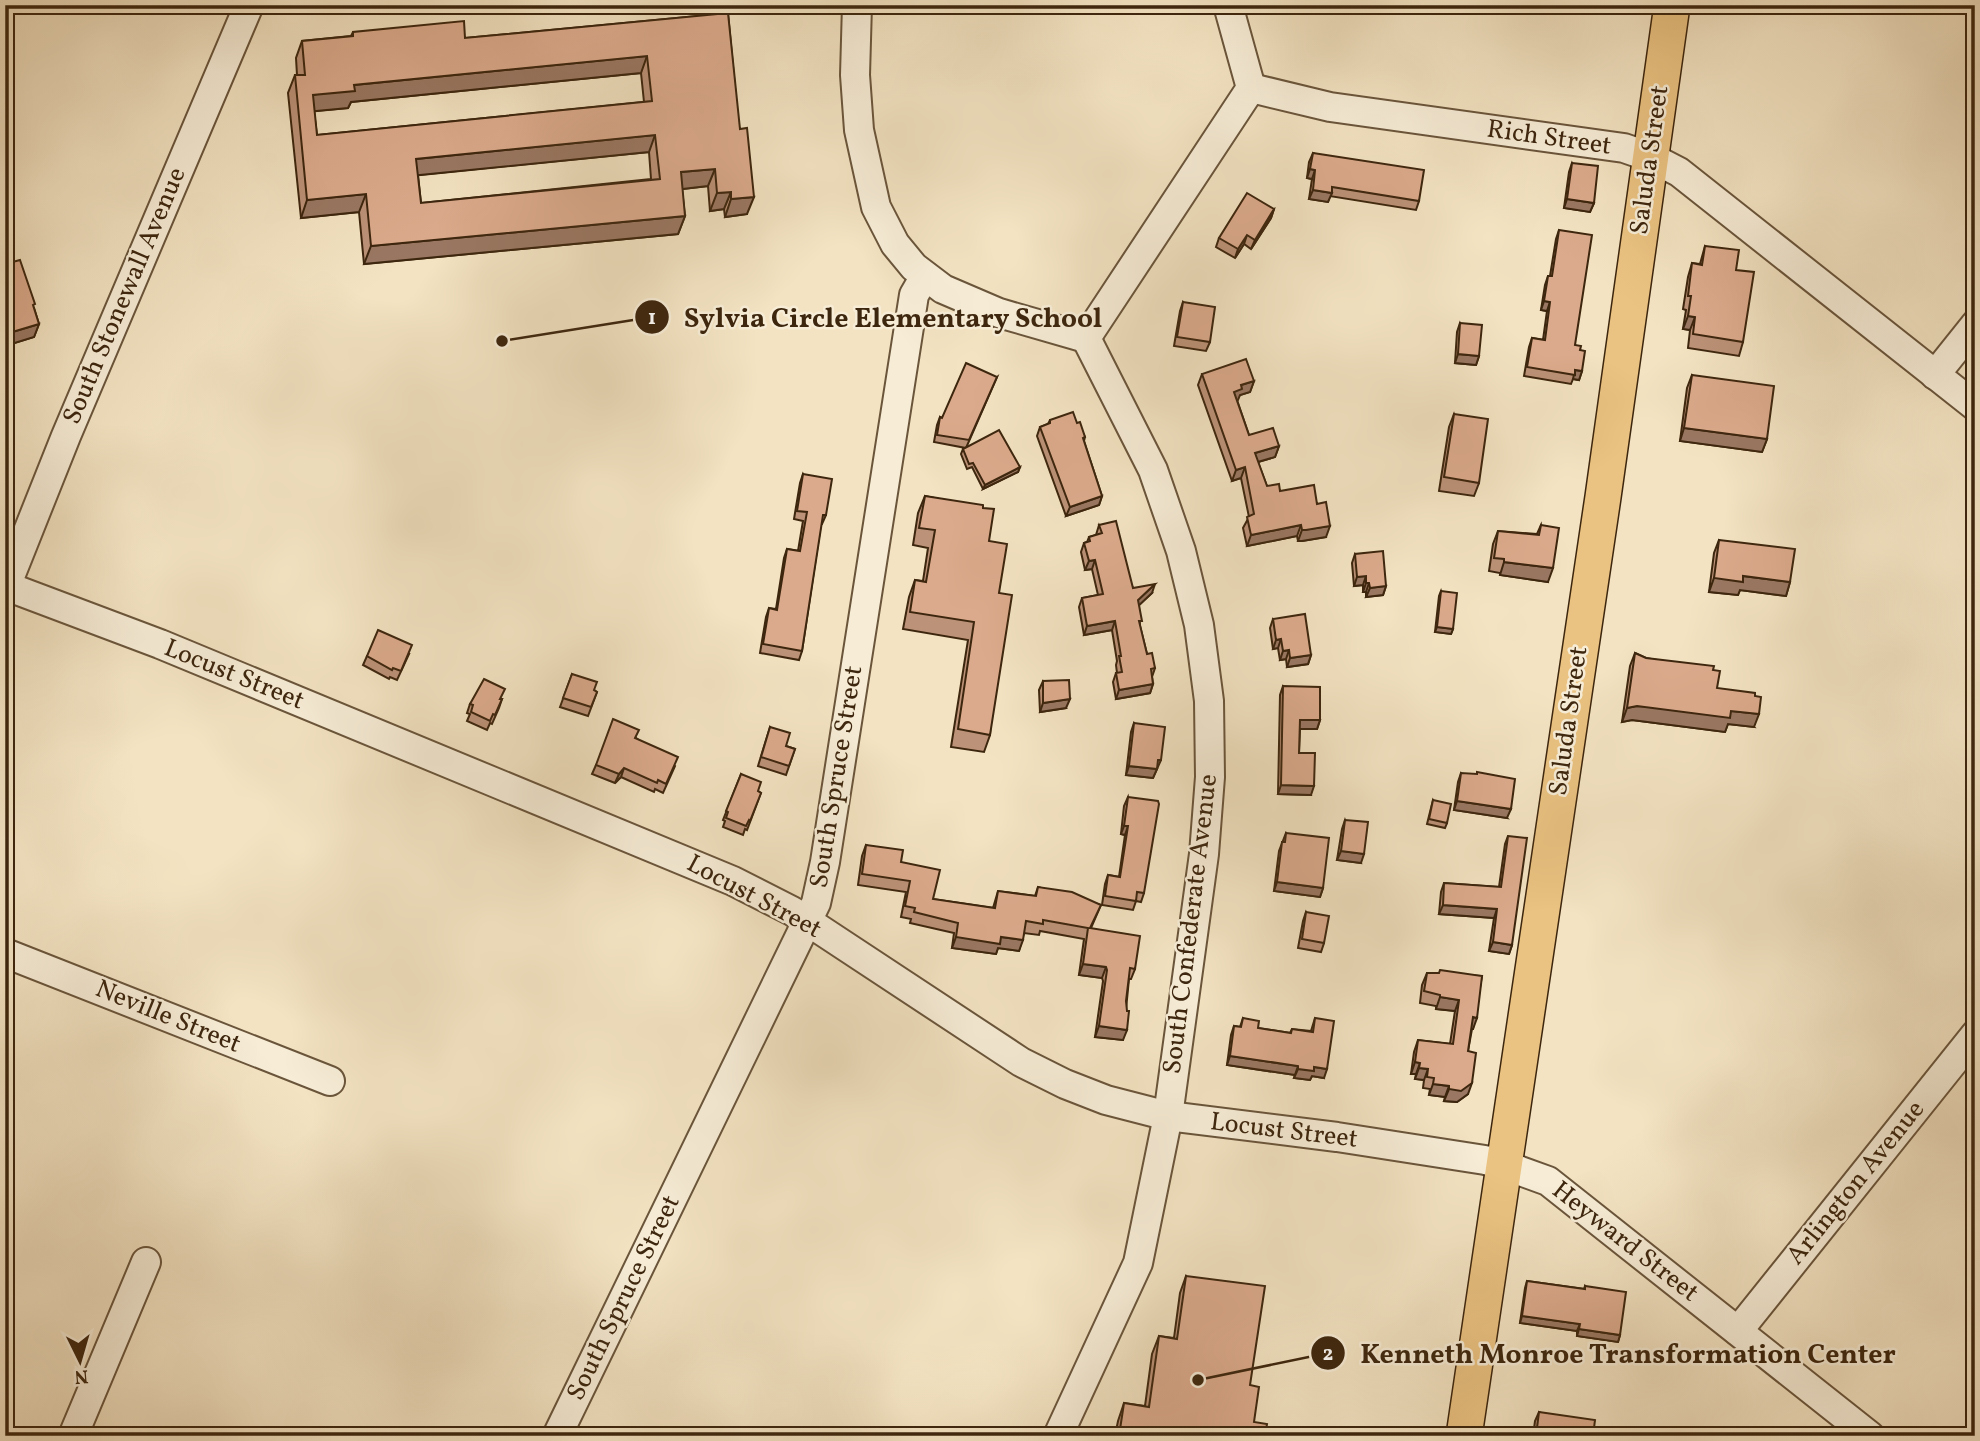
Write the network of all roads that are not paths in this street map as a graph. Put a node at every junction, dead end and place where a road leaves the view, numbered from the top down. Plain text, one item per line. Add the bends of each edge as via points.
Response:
1 (249, 5) edge
2 (857, 5) edge
3 (1228, 5) edge
4 (1672, 5) edge
5 (1251, 88) junction
6 (1650, 157) junction
7 (925, 276) junction
8 (1975, 325) edge
9 (1086, 338) junction
10 (1935, 374) junction
11 (1975, 406) edge
12 (6, 588) edge
13 (807, 922) junction
14 (5, 953) edge
15 (1975, 1035) edge
16 (330, 1081) dead end
17 (1168, 1116) junction
18 (1504, 1165) junction
19 (146, 1262) dead end
20 (1738, 1331) junction
21 (73, 1436) edge
22 (557, 1436) edge
23 (1058, 1436) edge
24 (1464, 1436) edge
25 (1870, 1436) edge

1 - 12 street, South Stonewall Avenue
2 - 7 street via 859,130 876,207 895,244
3 - 5 street
4 - 6 main road, Saluda Street
5 - 6 street, Rich Street via 1330,107 1624,148
5 - 9 street
6 - 10 street, Rich Street via 1679,172
6 - 18 main road, Saluda Street
7 - 9 street via 943,289 999,313
7 - 13 street, South Spruce Street via 914,295 825,862
8 - 10 street
9 - 17 street, South Confederate Avenue via 1153,470 1181,551 1199,625 1209,701 1204,854
10 - 11 street, Rich Street
12 - 13 street, Locust Street via 160,644 673,854
13 - 17 street, Locust Street via 1021,1062 1106,1100
13 - 22 street, South Spruce Street
14 - 16 street, Neville Street
15 - 20 street, Arlington Avenue
17 - 18 street, Locust Street via 1337,1137
17 - 23 street, South Confederate Avenue via 1138,1264
18 - 20 street, Heyward Street via 1548,1181
18 - 24 main road, Saluda Street
19 - 21 street
20 - 25 street, Heyward Street

